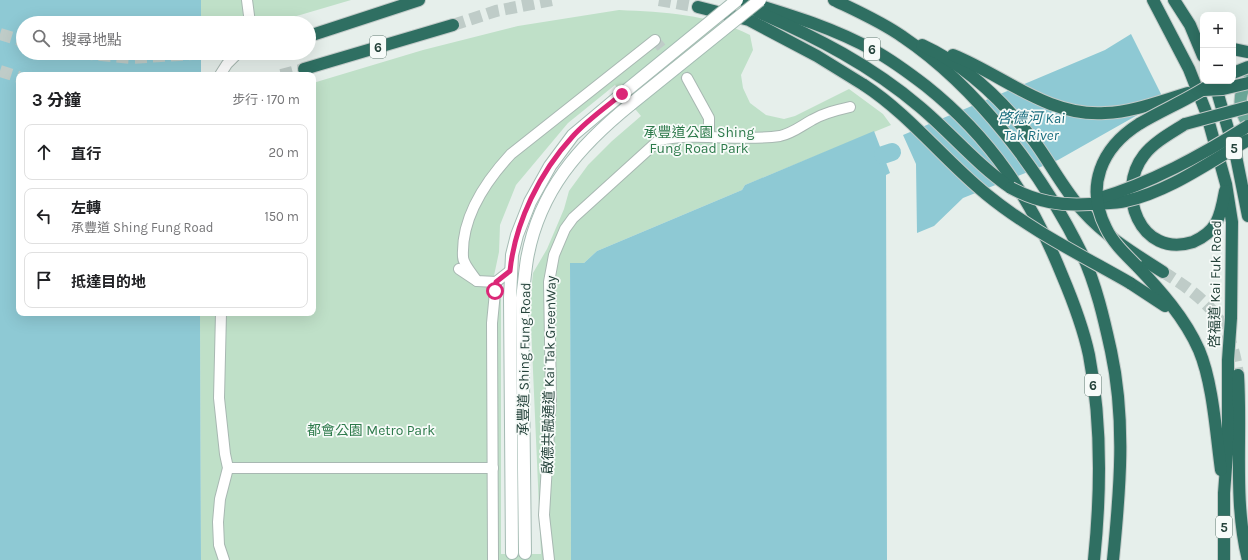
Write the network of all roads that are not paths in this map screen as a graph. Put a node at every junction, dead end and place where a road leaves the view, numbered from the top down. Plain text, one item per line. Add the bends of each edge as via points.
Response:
1 (247, 0) edge
2 (419, 0) edge
3 (731, 0) edge
4 (737, 0) edge
5 (741, 0) edge
6 (760, 0) edge
7 (834, 0) edge
8 (1153, 0) edge
9 (1174, 0) edge
10 (698, 7) tunnel mouth
11 (249, 16) edge
12 (453, 25) tunnel mouth
13 (1190, 25) junction
14 (1200, 31) edge
15 (316, 34) edge
16 (903, 36) junction
17 (655, 40) dead end
18 (1200, 49) edge
19 (1236, 50) edge
20 (1248, 52) edge
21 (230, 60) edge
22 (1248, 67) edge
23 (304, 69) tunnel mouth
24 (222, 72) edge
25 (1236, 72) edge
26 (687, 78) tunnel mouth
27 (1248, 82) edge
28 (1211, 84) edge
29 (1216, 84) edge
30 (1203, 90) junction
31 (850, 107) dead end
32 (1248, 107) edge
33 (1248, 125) edge
34 (709, 136) junction
35 (1248, 140) edge
36 (1226, 184) junction
37 (1078, 209) junction
38 (1248, 216) edge
39 (459, 269) dead end
40 (510, 271) junction
41 (1162, 272) tunnel mouth
42 (477, 281) junction
43 (496, 282) junction
44 (221, 316) edge
45 (1179, 316) junction
46 (1238, 375) tunnel mouth
47 (228, 468) junction
48 (493, 468) junction
49 (1224, 493) junction
50 (512, 553) dead end
51 (524, 553) dead end
52 (224, 560) edge
53 (493, 560) edge
54 (549, 560) edge
55 (1094, 560) edge
56 (1113, 560) edge
57 (1224, 560) edge
58 (1248, 560) edge

1 - 11 street
2 - 15 highway, 6
3 - 37 highway, bridge via 830,46 882,77 921,107 988,171 1011,188 1036,200
4 - 40 main road, 承豐道 Shing Fung Road, bridge via 573,135 550,166 530,202 517,235
5 - 55 highway, 6, bridge via 832,30 875,51 903,69 972,127 1010,173 1037,219 1064,279 1080,322 1088,354 1093,379 1099,460
6 - 51 main road, 承豐道 Shing Fung Road, bridge via 585,144 562,174 544,207 527,258 522,298
7 - 16 highway, 6
8 - 36 highway, 啓福道 Kai Fuk Road / 5 via 1175,38 1197,89
9 - 13 highway
10 - 45 highway, bridge via 749,20 817,56 864,86 893,108 967,177 1008,211 1130,283
12 - 23 highway, 6
13 - 14 highway
13 - 18 highway
16 - 30 highway, bridge via 984,69 1052,105 1087,113 1118,112
16 - 37 highway via 931,49 972,75 1030,136
16 - 56 highway, 6 via 957,82 1014,143 1058,210 1082,255 1111,352 1119,413 1120,486
17 - 42 street via 512,154 493,173 482,191 466,234 463,259
19 - 20 highway
21 - 24 street
22 - 25 highway
26 - 34 street via 709,118
27 - 30 highway, bridge via 1223,89
27 - 33 main road via 1240,101
28 - 30 highway, bridge
29 - 38 highway, 5 via 1236,156
30 - 45 highway, bridge via 1138,125 1113,147 1097,179 1095,198 1106,230
31 - 34 street, 啟德共融通道 Kai Tak GreenWay via 830,111 793,133 780,136
32 - 36 highway, bridge via 1185,124 1149,149 1135,171 1130,188 1133,209 1144,229 1156,239 1170,244 1188,243 1202,237 1217,221
33 - 37 highway, bridge via 1198,156 1143,184
34 - 54 street, 啟德共融通道 Kai Tak GreenWay via 659,140 573,218 565,229 554,255 549,282 551,398 544,515
35 - 37 highway, bridge via 1174,182 1143,196 1124,202
36 - 49 highway, 啓福道 Kai Fuk Road / 5 via 1233,235 1228,441
37 - 41 highway via 1116,241
39 - 42 street
40 - 43 street
40 - 50 main road, 承豐道 Shing Fung Road
42 - 43 street
43 - 48 street via 492,323
44 - 47 street via 219,398 224,454
45 - 49 highway, 5 via 1199,350 1210,394
46 - 58 highway via 1241,530
47 - 48 street
47 - 52 street via 220,499 218,522 219,545
48 - 53 street
49 - 57 highway, 啓福道 Kai Fuk Road / 5

